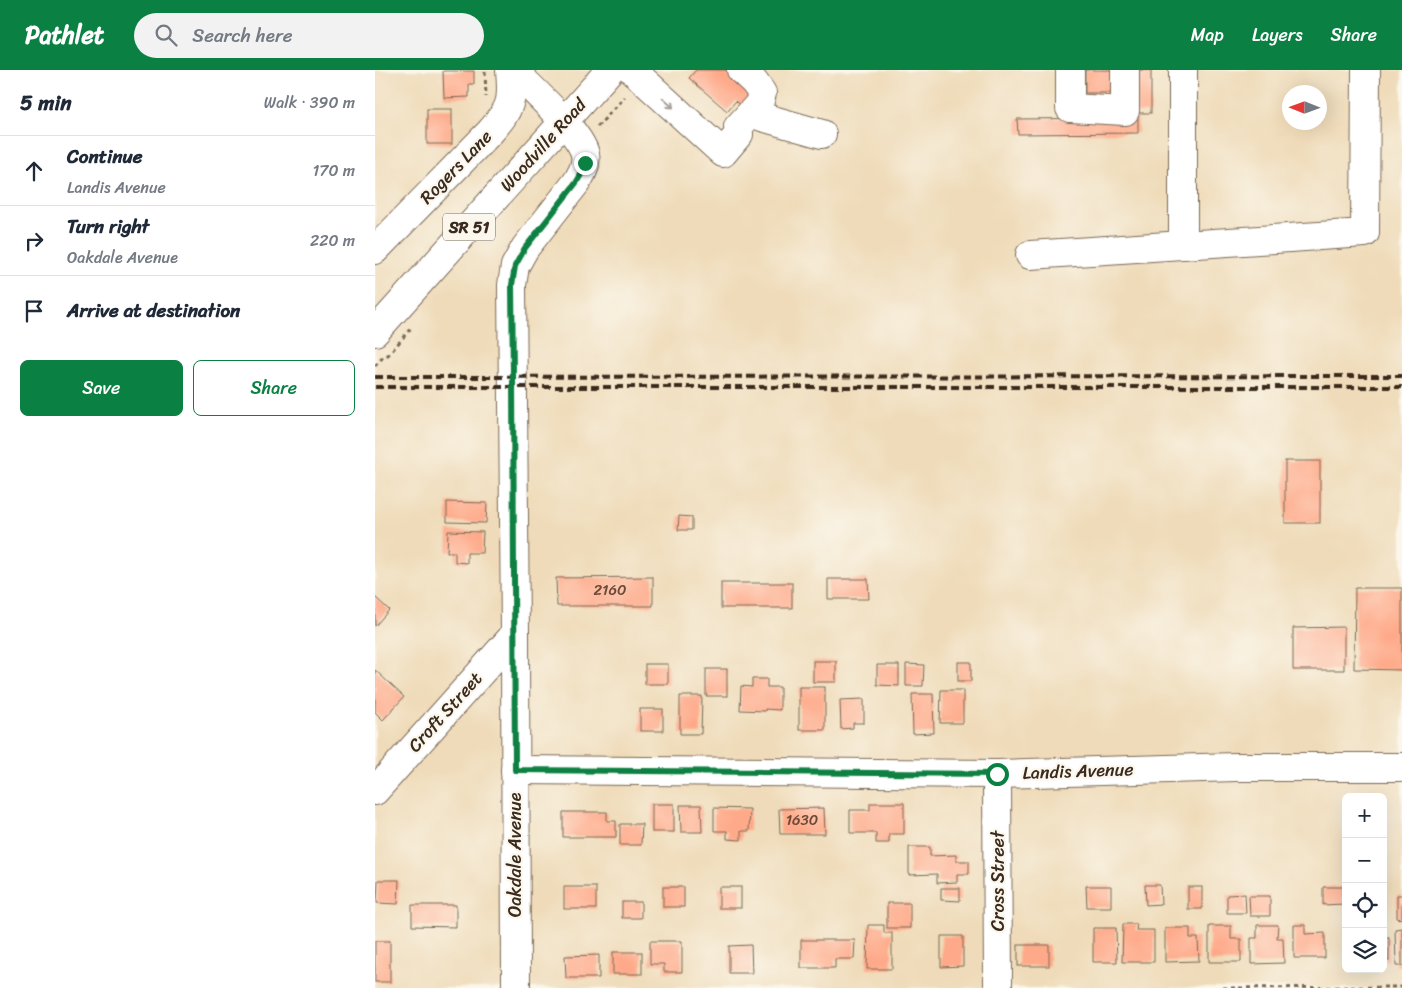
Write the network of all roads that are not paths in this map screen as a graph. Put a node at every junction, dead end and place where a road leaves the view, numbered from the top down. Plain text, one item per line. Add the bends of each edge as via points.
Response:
1 (511, 70) edge
2 (610, 70) edge
3 (632, 70) edge
4 (741, 70) edge
5 (755, 70) edge
6 (1070, 70) edge
7 (1125, 70) edge
8 (1183, 70) edge
9 (1366, 70) edge
10 (762, 117) junction
11 (564, 122) junction
12 (739, 134) junction
13 (821, 134) dead end
14 (1183, 245) junction
15 (375, 250) edge
16 (1030, 255) dead end
17 (375, 332) edge
18 (515, 634) junction
19 (1402, 768) edge
20 (515, 770) junction
21 (997, 774) junction
22 (375, 791) edge
23 (515, 988) edge
24 (998, 988) edge

1 - 11 street, Oakdale Avenue
1 - 15 street, Rogers Lane via 512,91 502,118
2 - 11 street, Woodville Road / SR 51
3 -> 12 street via 723,153
4 - 12 street via 762,93 759,104 738,127
5 - 10 street via 767,80 772,93 769,108
6 - 7 street via 1070,108 1125,111
8 - 14 street
9 - 14 street via 1365,233
10 - 12 street via 745,134
10 - 13 street
11 - 17 street, Woodville Road / SR 51
11 - 18 street, Oakdale Avenue via 585,153 582,173 525,248 515,266 512,285
14 - 16 street
18 - 20 street, Oakdale Avenue
18 - 22 street, Croft Street
19 - 21 street, Landis Avenue via 1235,767
20 - 21 street, Landis Avenue
20 - 23 street, Oakdale Avenue
21 - 24 street, Cross Street

